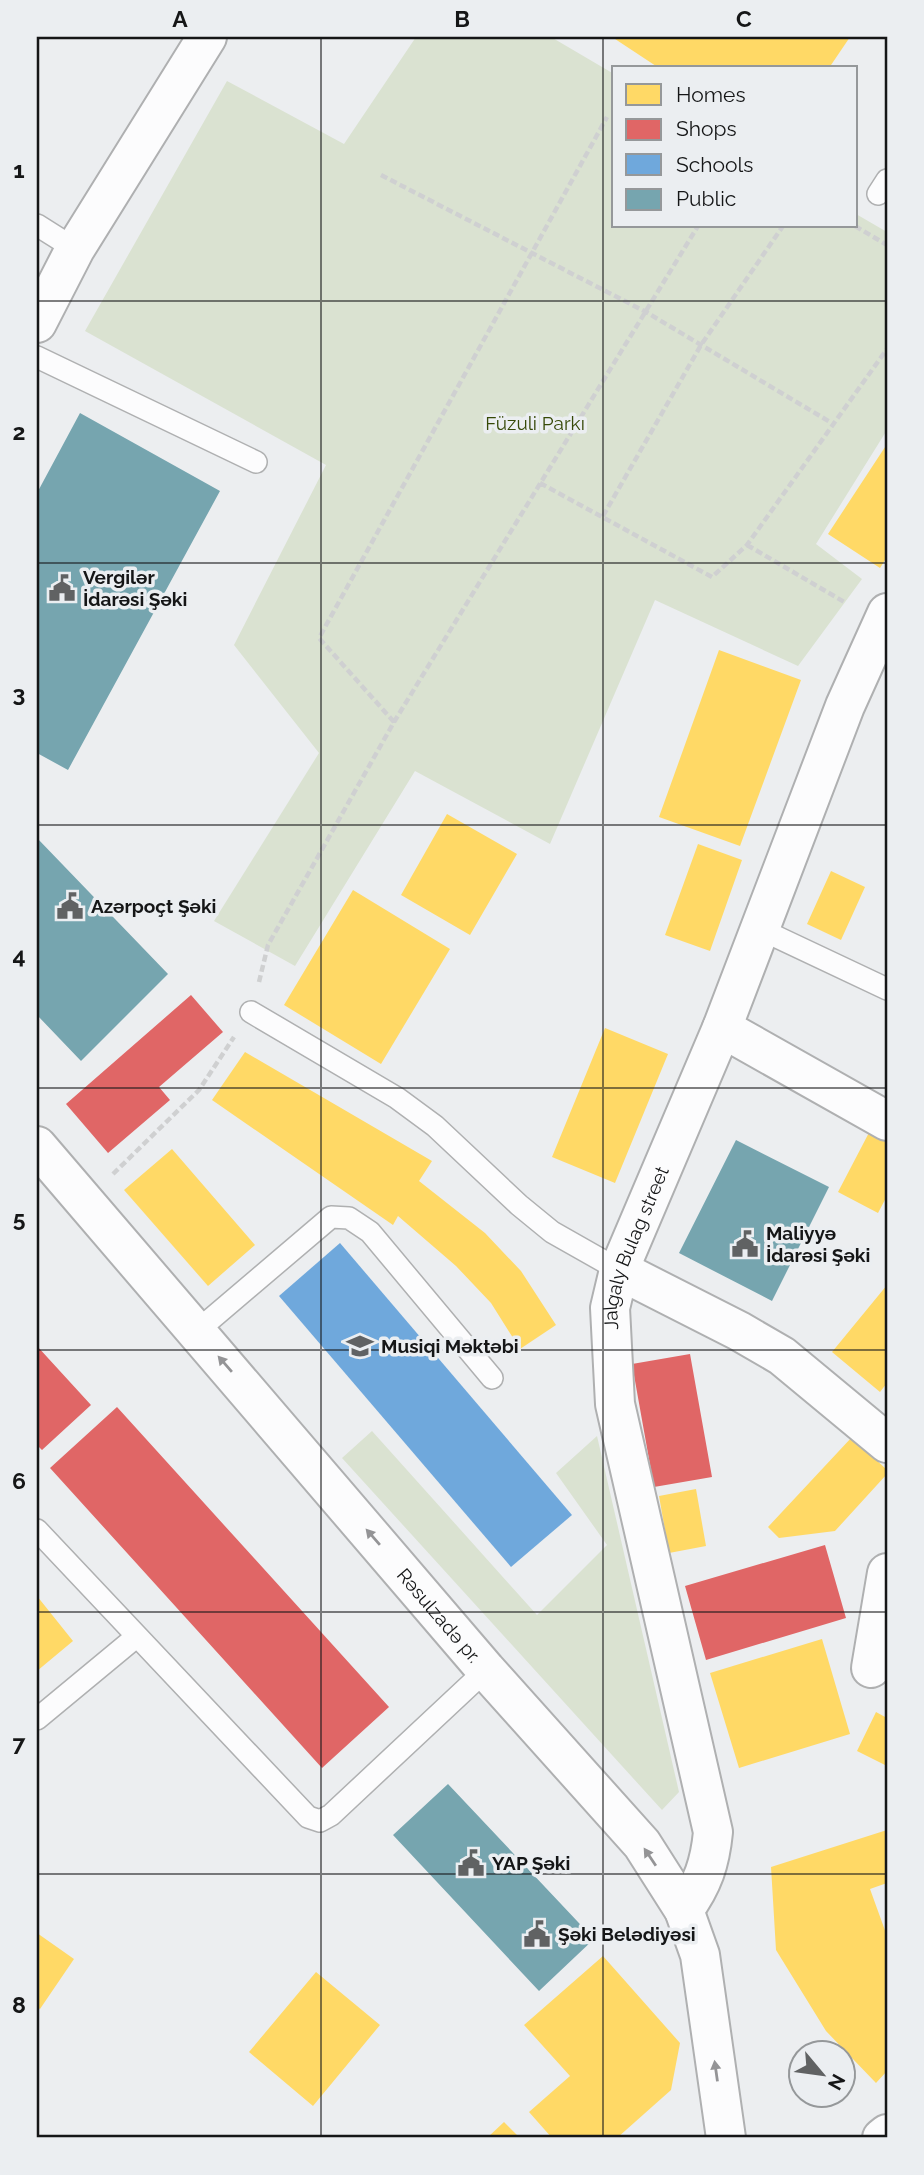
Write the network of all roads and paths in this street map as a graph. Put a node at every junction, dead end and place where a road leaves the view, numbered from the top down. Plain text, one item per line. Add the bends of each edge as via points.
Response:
1 (207, 37) edge
2 (607, 117) dead end
3 (381, 175) dead end
4 (37, 225) edge
5 (697, 228) edge
6 (782, 228) edge
7 (858, 228) edge
8 (887, 245) edge
9 (75, 250) junction
10 (533, 251) junction
11 (646, 312) junction
12 (37, 323) edge
13 (701, 345) junction
14 (887, 349) edge
15 (37, 357) edge
16 (835, 425) junction
17 (256, 462) dead end
18 (540, 483) junction
19 (603, 516) junction
20 (747, 545) junction
21 (884, 619) edge
22 (394, 722) junction
23 (762, 930) junction
24 (887, 989) edge
25 (251, 1012) junction
26 (722, 1028) junction
27 (887, 1121) edge
28 (37, 1146) edge
29 (85, 1202) junction
30 (619, 1270) junction
31 (197, 1331) junction
32 (492, 1378) dead end
33 (887, 1443) edge
34 (37, 1530) edge
35 (887, 1573) edge
36 (136, 1637) junction
37 (871, 1668) dead end
38 (486, 1670) junction
39 (37, 1719) edge
40 (684, 1910) junction
41 (887, 2134) edge
42 (726, 2138) edge
43 (882, 2138) edge

1 - 9 street
2 - 10 path
3 - 10 path
4 - 9 lane
5 - 11 path
6 - 13 path
7 - 8 path
9 - 12 street
10 - 11 path
10 - 22 path via 319,638
11 - 13 path
11 - 18 path
13 - 16 path
13 - 19 path
14 - 16 path
15 - 17 lane
16 - 20 path
18 - 19 path
18 - 22 path
19 - 20 path via 712,577
20 - 21 path
21 - 23 street, Jalgaly Bulag street via 845,706
22 - 25 path via 268,945
23 - 24 lane
23 - 26 street, Jalgaly Bulag street
25 - 29 path via 199,1090
25 - 30 lane via 397,1098 552,1231
26 - 27 street
26 - 30 street, Jalgaly Bulag street
28 - 29 street, Rəsulzadə pr.
29 - 31 street, Rəsulzadə pr.
30 - 33 street via 782,1356
30 - 40 street, Jalgaly Bulag street via 610,1308 615,1404 713,1832 701,1888
31 - 32 lane via 331,1217 349,1218 370,1232
38 -> 31 street, Rəsulzadə pr.
34 - 36 lane
35 - 37 street
36 - 38 lane via 309,1817 320,1821
36 - 39 lane
40 -> 38 street, Rəsulzadə pr. via 642,1844
42 -> 40 street, Rəsulzadə pr. via 700,1955
41 - 43 street

